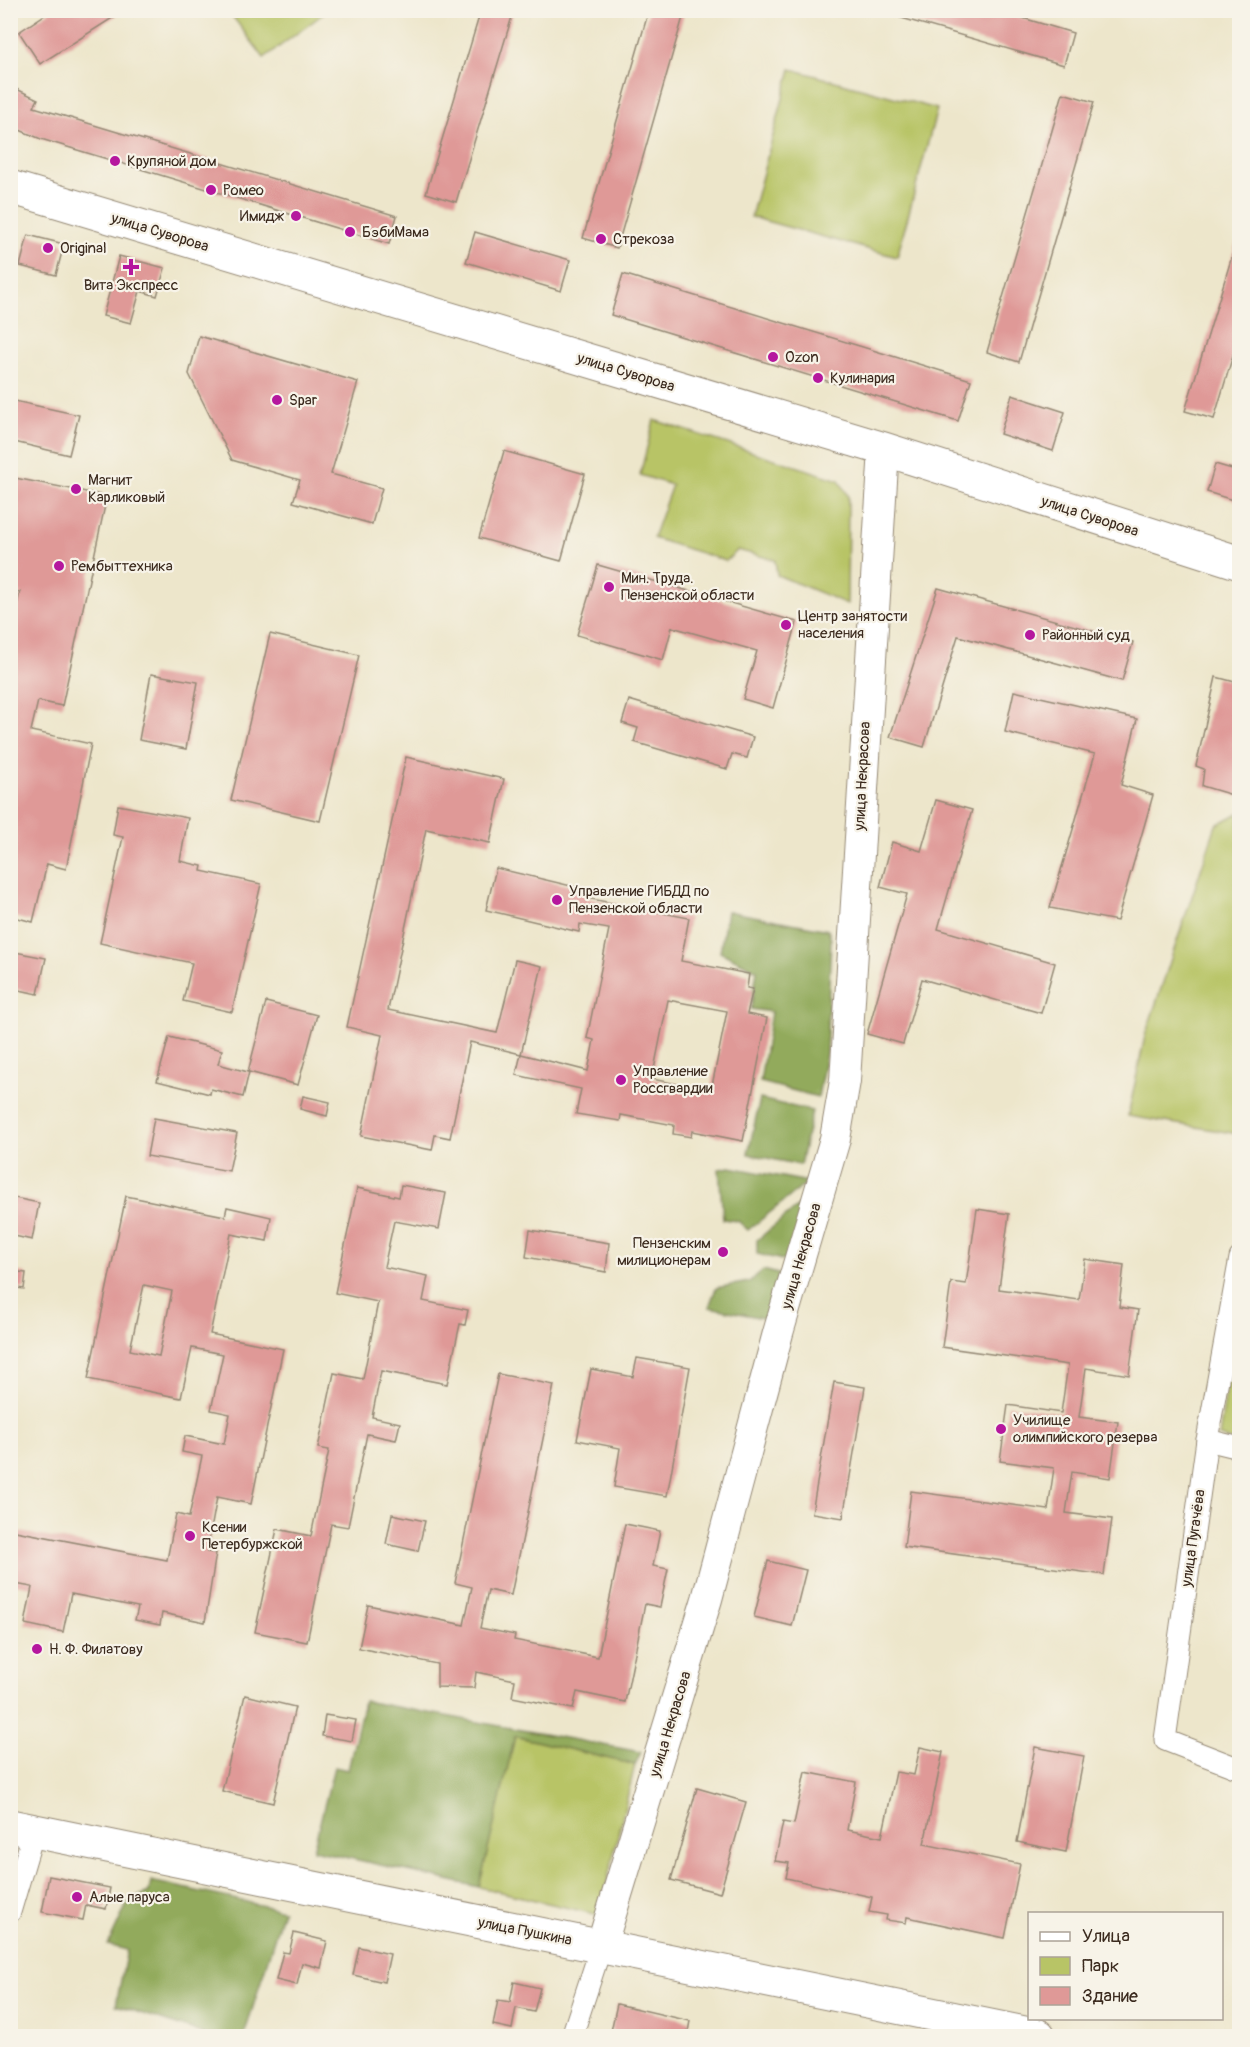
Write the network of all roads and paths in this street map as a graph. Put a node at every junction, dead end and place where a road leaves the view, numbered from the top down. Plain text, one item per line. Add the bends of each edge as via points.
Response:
1 (10, 187) edge
2 (884, 449) junction
3 (1239, 562) edge
4 (1239, 1258) edge
5 (1207, 1440) junction
6 (1239, 1448) edge
7 (1239, 1769) edge
8 (22, 1829) edge
9 (10, 1912) edge
10 (601, 1947) junction
11 (572, 2037) edge
12 (1039, 2037) edge

1 - 2 main road, улица Суворова
2 - 3 main road, улица Суворова
2 - 10 main road, улица Некрасова via 845,1081 835,1139 707,1599
4 - 5 street, улица Пугачёва
5 - 6 street
5 - 7 street, улица Пугачёва via 1165,1740
8 - 9 street
8 - 10 main road, улица Пушкина
10 - 11 street, улица Некрасова
10 - 12 main road, улица Пушкина

